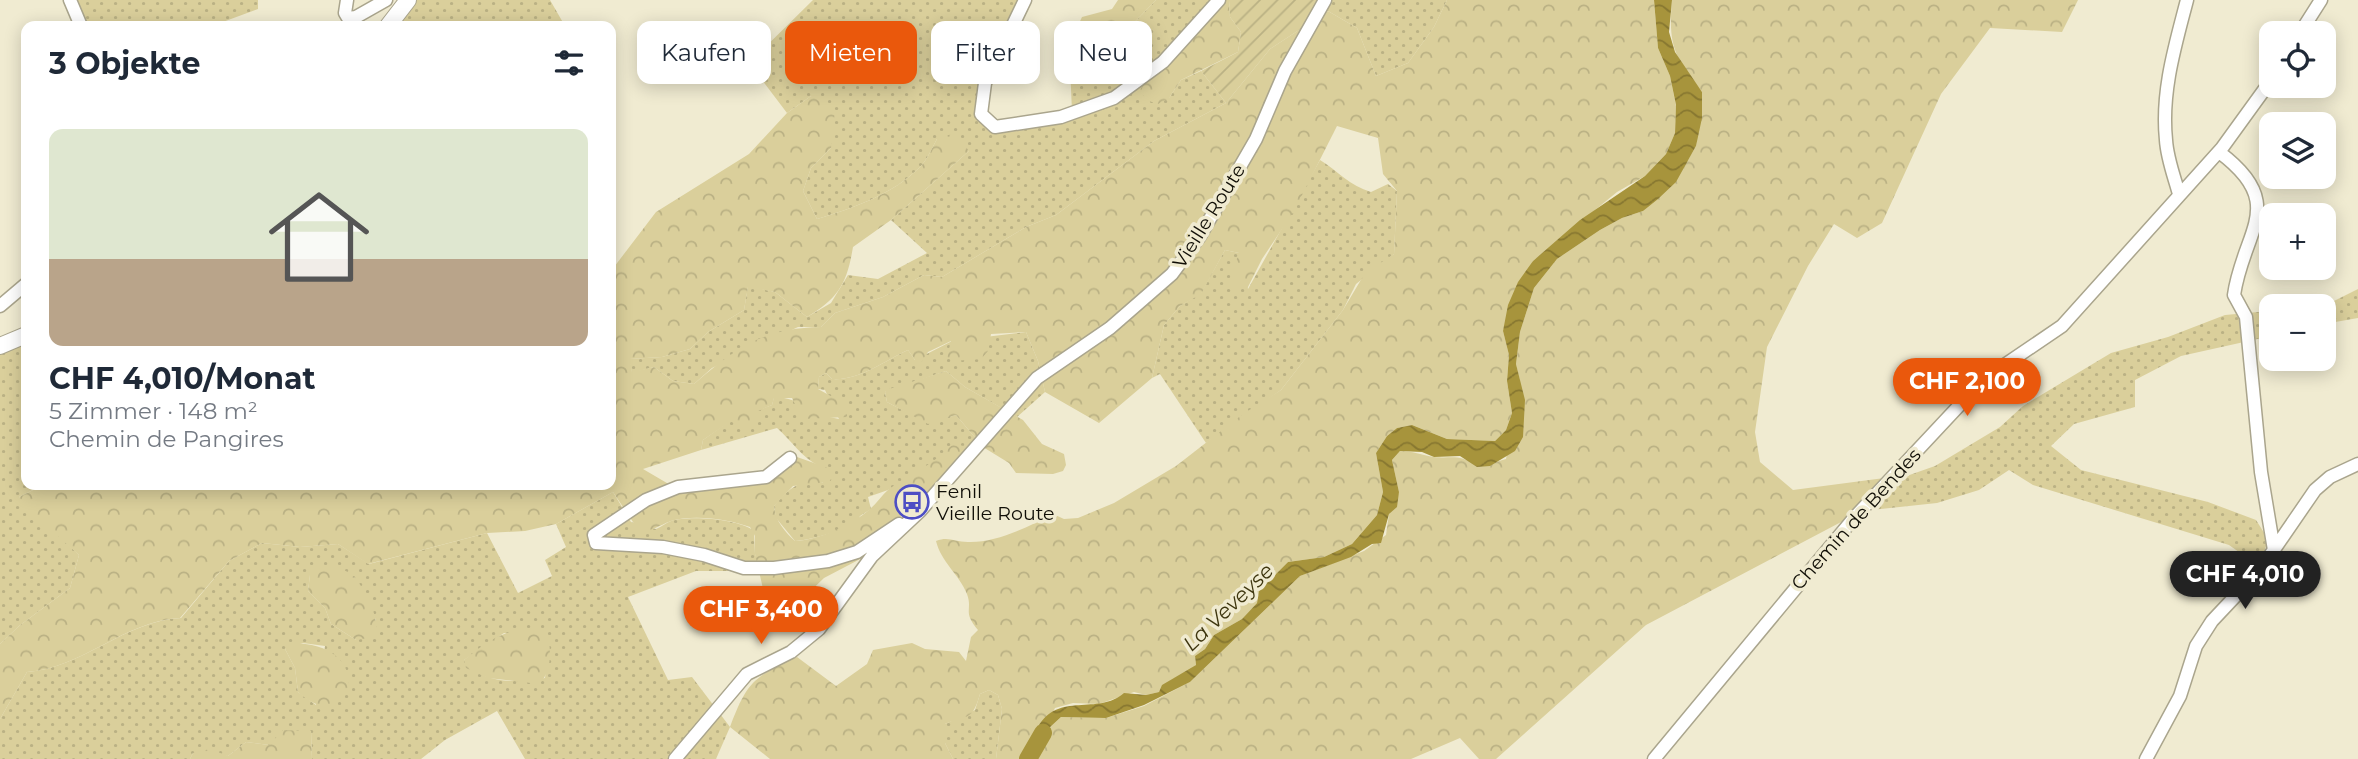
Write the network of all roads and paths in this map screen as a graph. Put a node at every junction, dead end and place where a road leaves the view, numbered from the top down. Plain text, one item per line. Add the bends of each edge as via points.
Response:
1 (70, 0) edge
2 (347, 0) edge
3 (386, 0) edge
4 (408, 0) edge
5 (1025, 0) edge
6 (1219, 0) edge
7 (1325, 0) edge
8 (2187, 0) edge
9 (2321, 0) edge
10 (78, 21) edge
11 (392, 21) edge
12 (2308, 21) edge
13 (2259, 97) edge
14 (2219, 152) junction
15 (2179, 194) junction
16 (21, 288) edge
17 (0, 306) edge
18 (21, 337) edge
19 (0, 346) edge
20 (790, 458) dead end
21 (2358, 464) edge
22 (920, 511) junction
23 (2274, 550) junction
24 (675, 759) edge
25 (1654, 759) edge
26 (2146, 759) edge

1 - 10 street
2 - 3 street via 348,18
4 - 11 main road
5 - 6 street via 982,91 981,114 995,127 1074,114 1114,98 1163,62
7 - 22 street, Vieille Route via 1284,71 1256,139 1190,252 1149,297 1037,378
8 - 15 street via 2169,71 2164,120
9 - 12 street
13 - 14 street, Chemin de Bendes
14 - 15 street, Chemin de Bendes
14 - 23 street via 2234,163 2258,197 2255,230 2234,295 2246,317 2261,472
15 - 25 street, Chemin de Bendes via 2062,326 1962,399 1854,518
16 - 17 street
18 - 19 main road
20 - 22 street via 766,477 678,487 646,500 594,535 596,543 663,547 744,568 774,568 857,552
21 - 23 street via 2315,490
22 - 24 street via 872,556 819,629 797,648 747,674
23 - 26 street via 2196,646 2180,696

